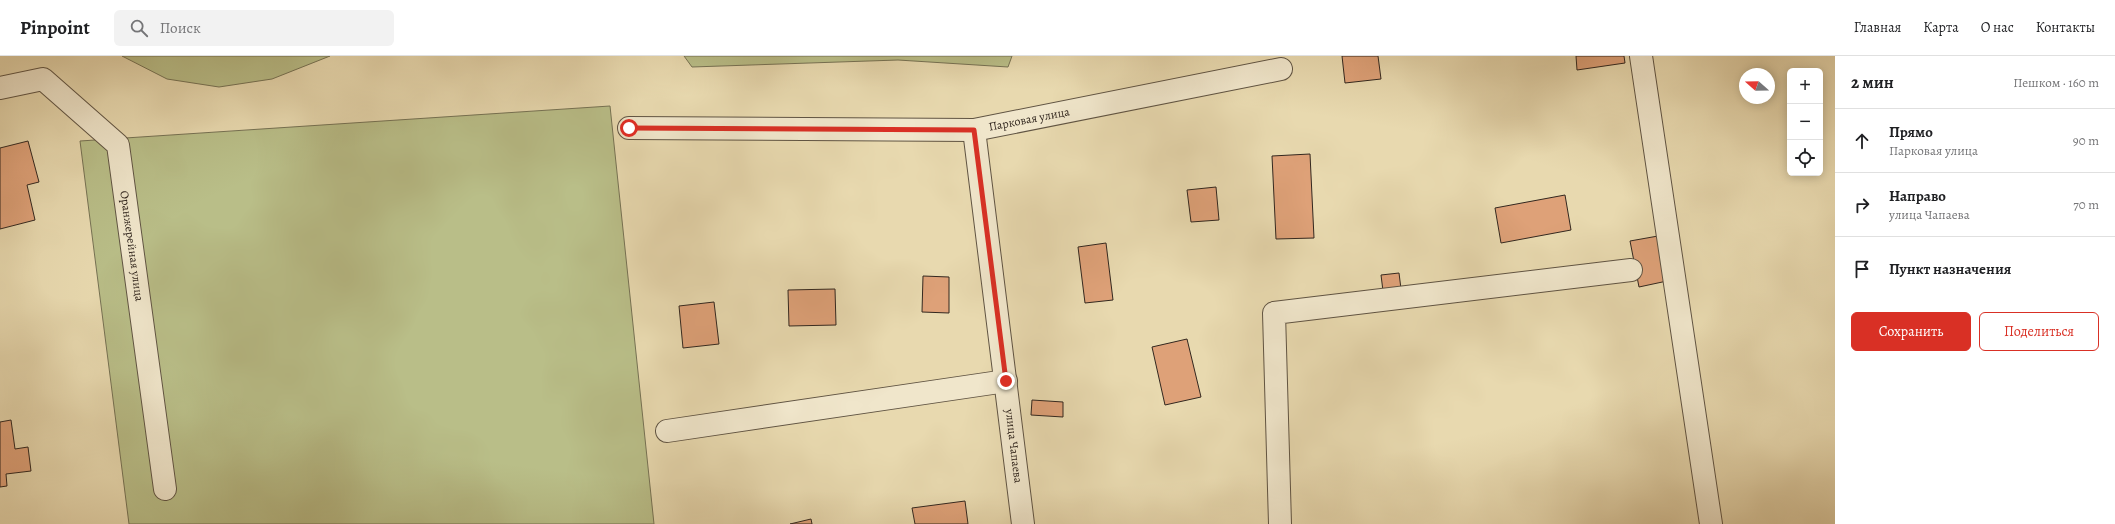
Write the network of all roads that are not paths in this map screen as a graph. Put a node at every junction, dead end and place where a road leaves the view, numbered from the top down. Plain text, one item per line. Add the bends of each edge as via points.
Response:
1 (1642, 56) edge
2 (1281, 69) dead end
3 (0, 88) edge
4 (629, 128) dead end
5 (974, 130) junction
6 (1630, 270) dead end
7 (1006, 381) junction
8 (667, 431) dead end
9 (165, 489) dead end
10 (1024, 524) edge
11 (1280, 524) edge
12 (1711, 524) edge

1 - 12 street
2 - 5 street, Парковая улица
3 - 9 street, Оранжерейная улица via 43,79 118,144
4 - 5 street, Парковая улица
5 - 7 street, улица Чапаева
6 - 11 street via 1274,313
7 - 8 street
7 - 10 street, улица Чапаева

